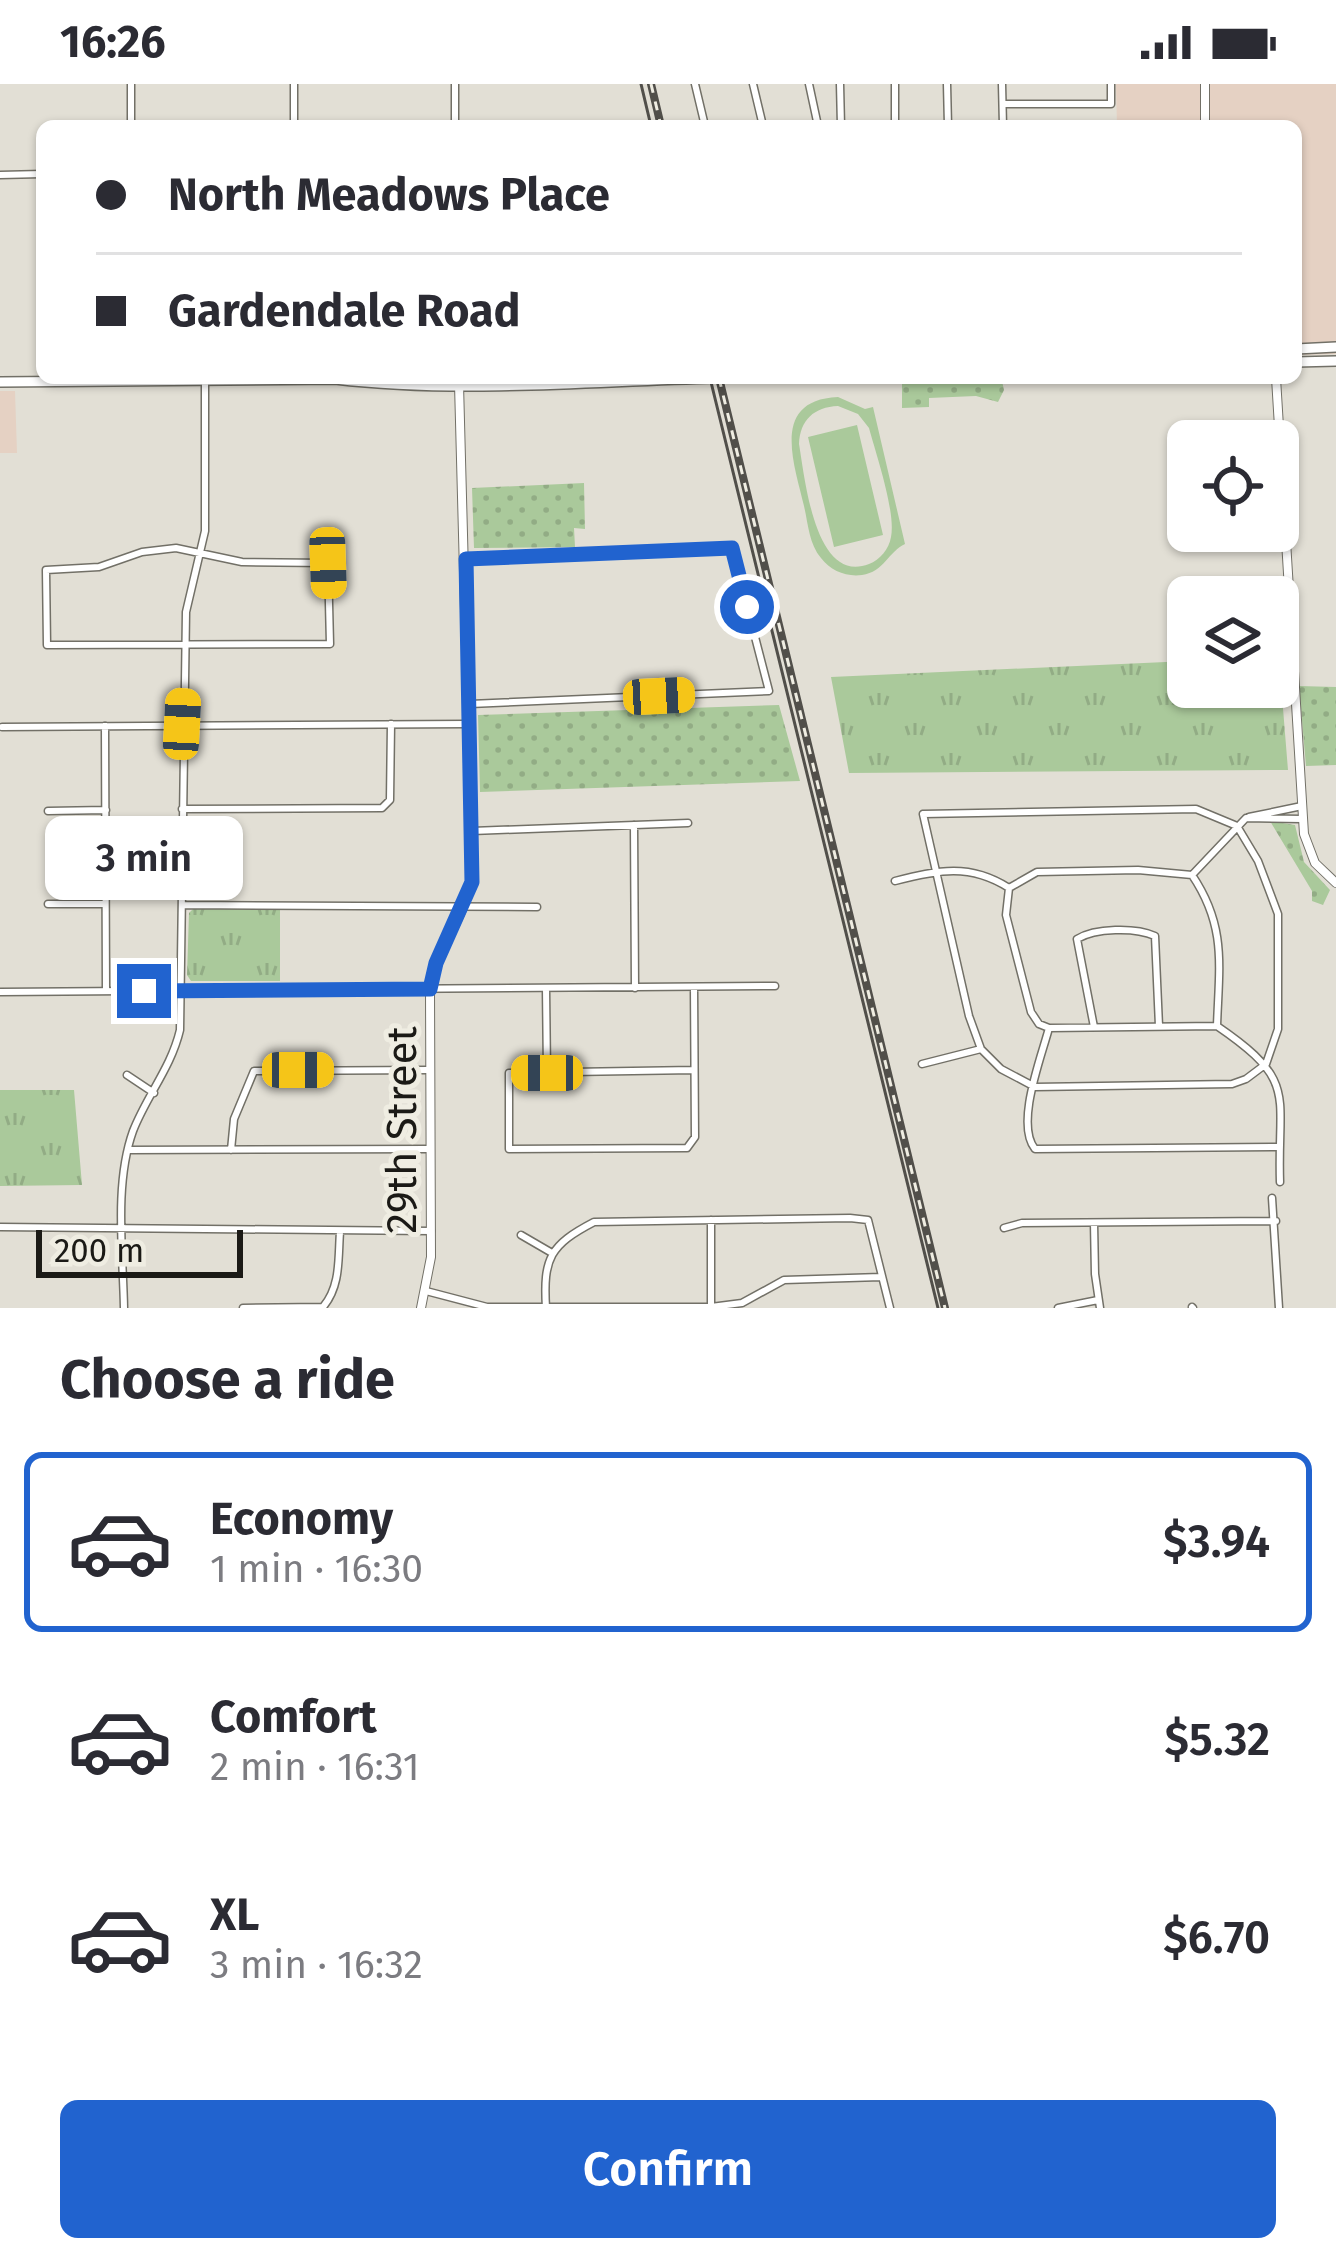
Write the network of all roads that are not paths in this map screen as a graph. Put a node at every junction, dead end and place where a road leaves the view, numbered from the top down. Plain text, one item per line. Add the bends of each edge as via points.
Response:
1 (130, 84) edge
2 (294, 84) edge
3 (455, 84) edge
4 (695, 84) edge
5 (753, 84) edge
6 (808, 84) edge
7 (840, 84) edge
8 (895, 84) edge
9 (947, 84) edge
10 (1003, 84) edge
11 (1111, 84) edge
12 (1204, 84) edge
13 (1003, 104) junction
14 (131, 120) edge
15 (294, 120) edge
16 (455, 120) edge
17 (704, 120) edge
18 (762, 120) edge
19 (817, 120) edge
20 (841, 120) edge
21 (895, 120) edge
22 (948, 120) edge
23 (1003, 120) edge
24 (1205, 120) edge
25 (36, 174) edge
26 (0, 175) edge
27 (1336, 347) edge
28 (1302, 349) edge
29 (1336, 361) edge
30 (1302, 362) edge
31 (0, 382) edge
32 (36, 382) edge
33 (205, 384) edge
34 (459, 384) edge
35 (1276, 384) edge
36 (200, 554) junction
37 (466, 559) junction
38 (186, 644) junction
39 (470, 704) junction
40 (182, 724) junction
41 (392, 724) junction
42 (471, 724) junction
43 (105, 726) junction
44 (2, 727) edge
45 (1302, 806) junction
46 (182, 808) junction
47 (106, 811) junction
48 (48, 812) dead end
49 (1246, 818) junction
50 (1303, 819) junction
51 (688, 824) dead end
52 (634, 825) junction
53 (1237, 826) junction
54 (472, 832) junction
55 (935, 871) junction
56 (1192, 875) junction
57 (895, 880) dead end
58 (1336, 883) edge
59 (1009, 888) junction
60 (48, 904) dead end
61 (105, 904) junction
62 (465, 904) junction
63 (184, 905) junction
64 (537, 907) dead end
65 (775, 986) dead end
66 (546, 988) junction
67 (635, 988) junction
68 (694, 988) junction
69 (430, 989) junction
70 (182, 990) junction
71 (106, 991) junction
72 (0, 992) edge
73 (1159, 1026) junction
74 (1217, 1026) junction
75 (1094, 1027) junction
76 (1049, 1028) junction
77 (981, 1048) junction
78 (922, 1064) dead end
79 (1266, 1064) junction
80 (430, 1070) junction
81 (694, 1070) junction
82 (547, 1073) junction
83 (127, 1075) dead end
84 (1035, 1087) junction
85 (154, 1093) junction
86 (1279, 1147) junction
87 (431, 1149) junction
88 (128, 1150) junction
89 (231, 1150) junction
90 (1280, 1182) dead end
91 (1272, 1198) dead end
92 (711, 1220) junction
93 (1276, 1222) junction
94 (1094, 1223) junction
95 (0, 1227) edge
96 (1004, 1228) dead end
97 (123, 1229) junction
98 (340, 1231) junction
99 (431, 1231) junction
100 (521, 1235) dead end
101 (552, 1253) junction
102 (882, 1276) junction
103 (426, 1291) junction
104 (1099, 1304) edge
105 (711, 1307) edge
106 (124, 1308) edge
107 (244, 1308) edge
108 (421, 1308) edge
109 (547, 1308) edge
110 (639, 1308) edge
111 (890, 1308) edge
112 (1058, 1308) edge
113 (1280, 1308) edge

1 - 14 street
2 - 15 street
3 - 16 street
4 - 17 street
5 - 18 street
6 - 19 street
7 - 20 street
8 - 21 street
9 - 22 street
10 - 13 street
11 - 13 street via 1111,104
12 - 24 street
13 - 23 street
25 - 26 street
27 - 28 main road
29 - 30 main road
31 - 32 main road
33 - 36 street
34 - 37 street, 29th Street
35 - 45 street
36 - 38 street
36 - 38 street via 328,563 330,644
36 - 38 street via 164,548 99,567 46,570 46,645
37 - 39 street, 29th Street
37 - 39 street via 732,548 769,691
38 - 40 street
39 - 42 street, 29th Street
40 - 41 street
40 - 43 street
40 - 46 street
41 - 42 street
41 - 46 street via 390,800 382,808
42 - 54 street, 29th Street
43 - 44 street
43 - 47 street
45 - 49 street
45 - 50 street
46 - 63 street
47 - 48 street
47 - 61 street
49 - 50 street
49 - 53 street
50 - 58 street via 1310,855
51 - 52 street
52 - 54 street
52 - 67 street
53 - 55 street via 1196,809 923,814
53 - 56 street
53 - 79 street via 1278,914 1278,1029
54 - 62 street, 29th Street
55 - 57 street
55 - 59 street via 976,871
55 - 77 street
56 - 59 street via 1037,872
56 - 74 street via 1217,922
59 - 76 street via 1006,915 1031,1012
60 - 61 street
61 - 71 street
62 - 63 street
62 - 64 street
62 - 69 street, 29th Street
63 - 70 street
65 - 68 street
66 - 67 street
66 - 69 street
66 - 82 street
67 - 68 street
68 - 81 street
69 - 70 street
69 - 80 street, 29th Street
70 - 71 street
70 - 85 street via 176,1047
71 - 72 street
73 - 74 street
73 - 75 street
73 - 75 street via 1155,936 1144,931 1077,939
74 - 79 street
75 - 76 street
76 - 84 street
77 - 78 street
77 - 84 street
79 - 84 street via 1232,1084
79 - 86 street via 1277,1080
80 - 87 street, 29th Street
80 - 89 street via 254,1071
81 - 82 street
81 - 82 street via 688,1148 509,1149 509,1073
83 - 85 street
84 - 86 street via 1026,1119 1035,1149
85 - 88 street
86 - 90 street
87 - 89 street
87 - 99 street, 29th Street
88 - 89 street
88 - 97 street
91 - 93 street
92 - 101 street via 594,1222
92 - 102 street via 868,1220
92 - 105 street
93 - 94 street
93 - 113 street
94 - 96 street
94 - 104 street
95 - 97 street
97 - 98 street
97 - 106 street
98 - 99 street
98 - 107 street via 337,1274 323,1306
99 - 103 street, 29th Street
100 - 101 street
101 - 109 street
102 - 105 street via 784,1280 742,1303
102 - 111 street
103 - 108 street, 29th Street
103 - 109 street via 474,1306
104 - 112 street
105 - 110 street
109 - 110 street

